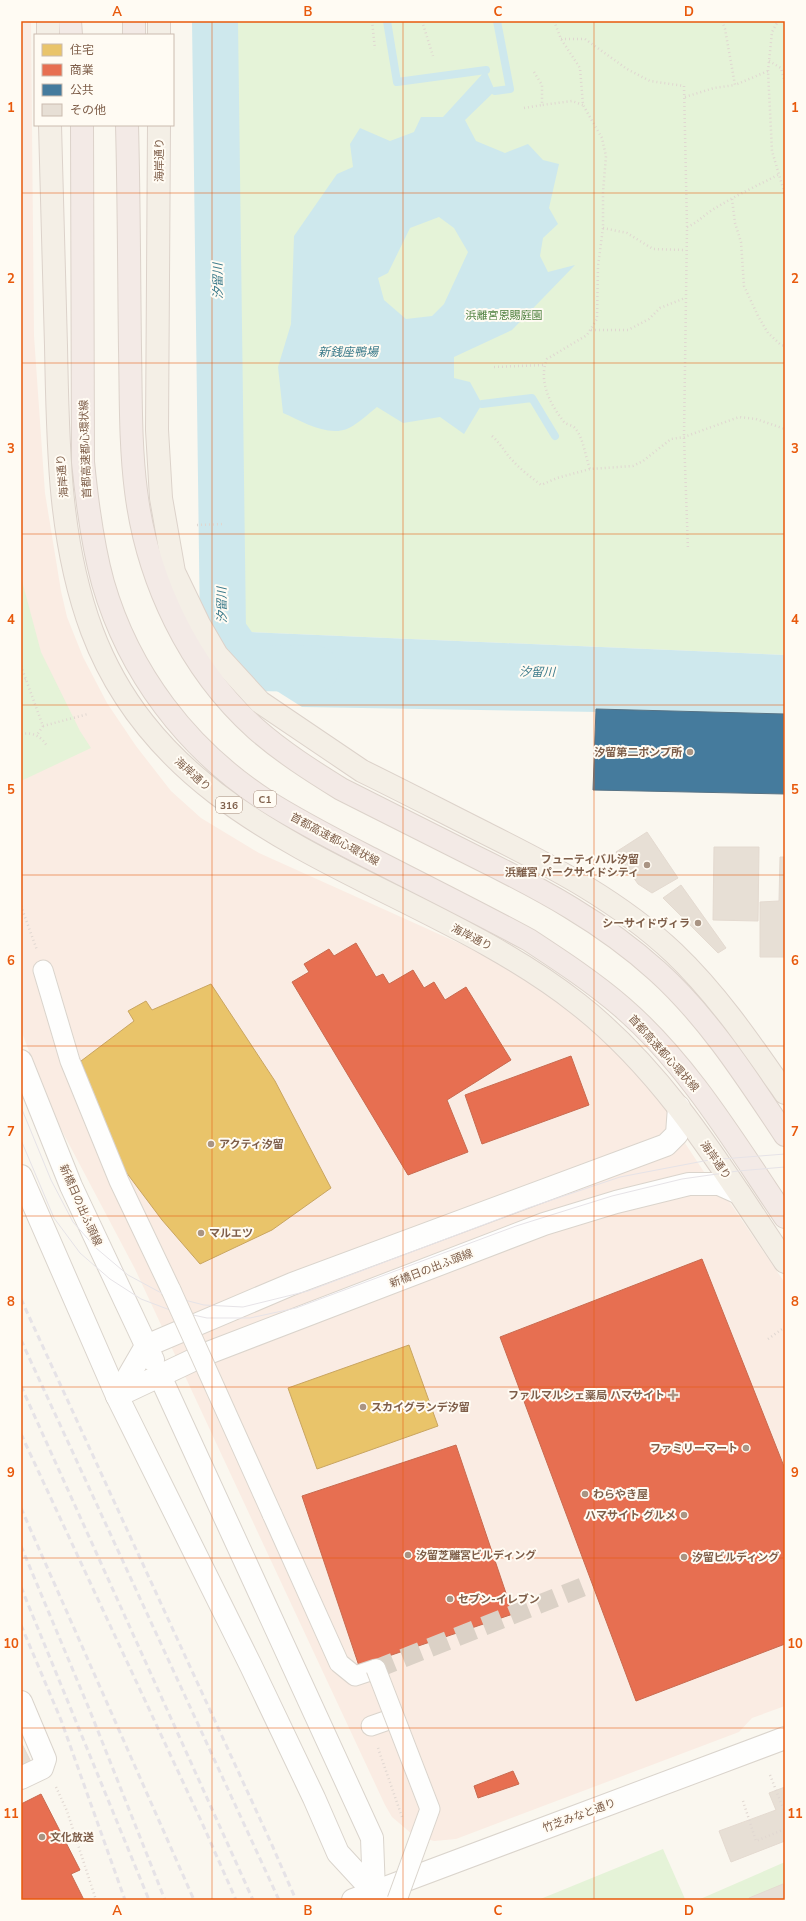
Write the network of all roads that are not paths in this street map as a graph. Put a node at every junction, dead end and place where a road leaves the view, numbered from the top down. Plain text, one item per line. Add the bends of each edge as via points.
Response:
1 (48, 21) edge
2 (70, 21) edge
3 (83, 21) edge
4 (124, 21) edge
5 (134, 21) edge
6 (159, 21) edge
7 (48, 34) edge
8 (71, 34) edge
9 (82, 34) edge
10 (124, 34) edge
11 (134, 34) edge
12 (159, 34) edge
13 (50, 126) edge
14 (78, 126) edge
15 (82, 126) edge
16 (127, 126) edge
17 (130, 126) edge
18 (159, 126) edge
19 (128, 178) junction
20 (81, 180) junction
21 (41, 962) road end
22 (21, 1061) edge
23 (785, 1093) edge
24 (679, 1107) junction
25 (785, 1135) edge
26 (21, 1176) edge
27 (739, 1193) junction
28 (785, 1217) edge
29 (785, 1262) edge
30 (146, 1346) junction
31 (160, 1376) junction
32 (117, 1396) junction
33 (21, 1702) edge
34 (394, 1718) junction
35 (371, 1726) road end
36 (785, 1738) edge
37 (21, 1778) edge
38 (374, 1892) junction
39 (353, 1900) edge
40 (397, 1900) edge

1 - 7 main road
2 - 8 highway
3 - 9 highway
4 - 10 highway
5 - 11 highway
6 - 12 main road
13 - 24 main road, 海岸通り / 316 via 57,414 66,527 75,574 89,622 104,660 120,689 159,743 182,766 230,805 302,850 518,961 606,1026 655,1077
14 - 20 highway, C1
15 - 20 highway, 首都高速都心環状線 / C1
16 - 19 highway
17 - 19 highway
18 - 23 main road, 海岸通り via 157,430 161,498 174,572 217,655 260,702 362,771 565,874 641,924 675,954 706,987
19 - 25 highway via 132,453 140,515 152,563 170,610 180,632 208,674 221,692 255,728 341,789 556,898 624,943 688,1003 731,1057
20 - 28 highway, 首都高速都心環状線 / C1 via 84,462 88,506 96,555 111,609 122,636 148,684 181,728 203,750 264,799 312,828 529,940 623,1008 654,1039 698,1091
21 - 34 street, bridge via 70,1061 119,1181 181,1311 339,1663 355,1676 376,1669
22 - 30 main road, 新橋日の出ふ頭線 via 71,1186
24 - 27 main road, 海岸通り / 316
24 - 30 main road via 677,1134 666,1145 292,1284
26 - 32 main road
27 - 29 main road, 海岸通り / 316
27 - 31 main road, 新橋日の出ふ頭線 via 719,1184 689,1184 616,1202 544,1224 208,1354
30 - 31 main road, 新橋日の出ふ頭線
30 - 32 main road
31 - 32 main road
31 - 38 main road via 372,1838
32 - 38 main road via 258,1680 338,1852
33 - 37 main road via 44,1761 42,1768
34 - 35 street
34 - 40 street, bridge via 430,1809
36 - 38 main road, 竹芝みなと通り
38 - 39 main road, 竹芝みなと通り

